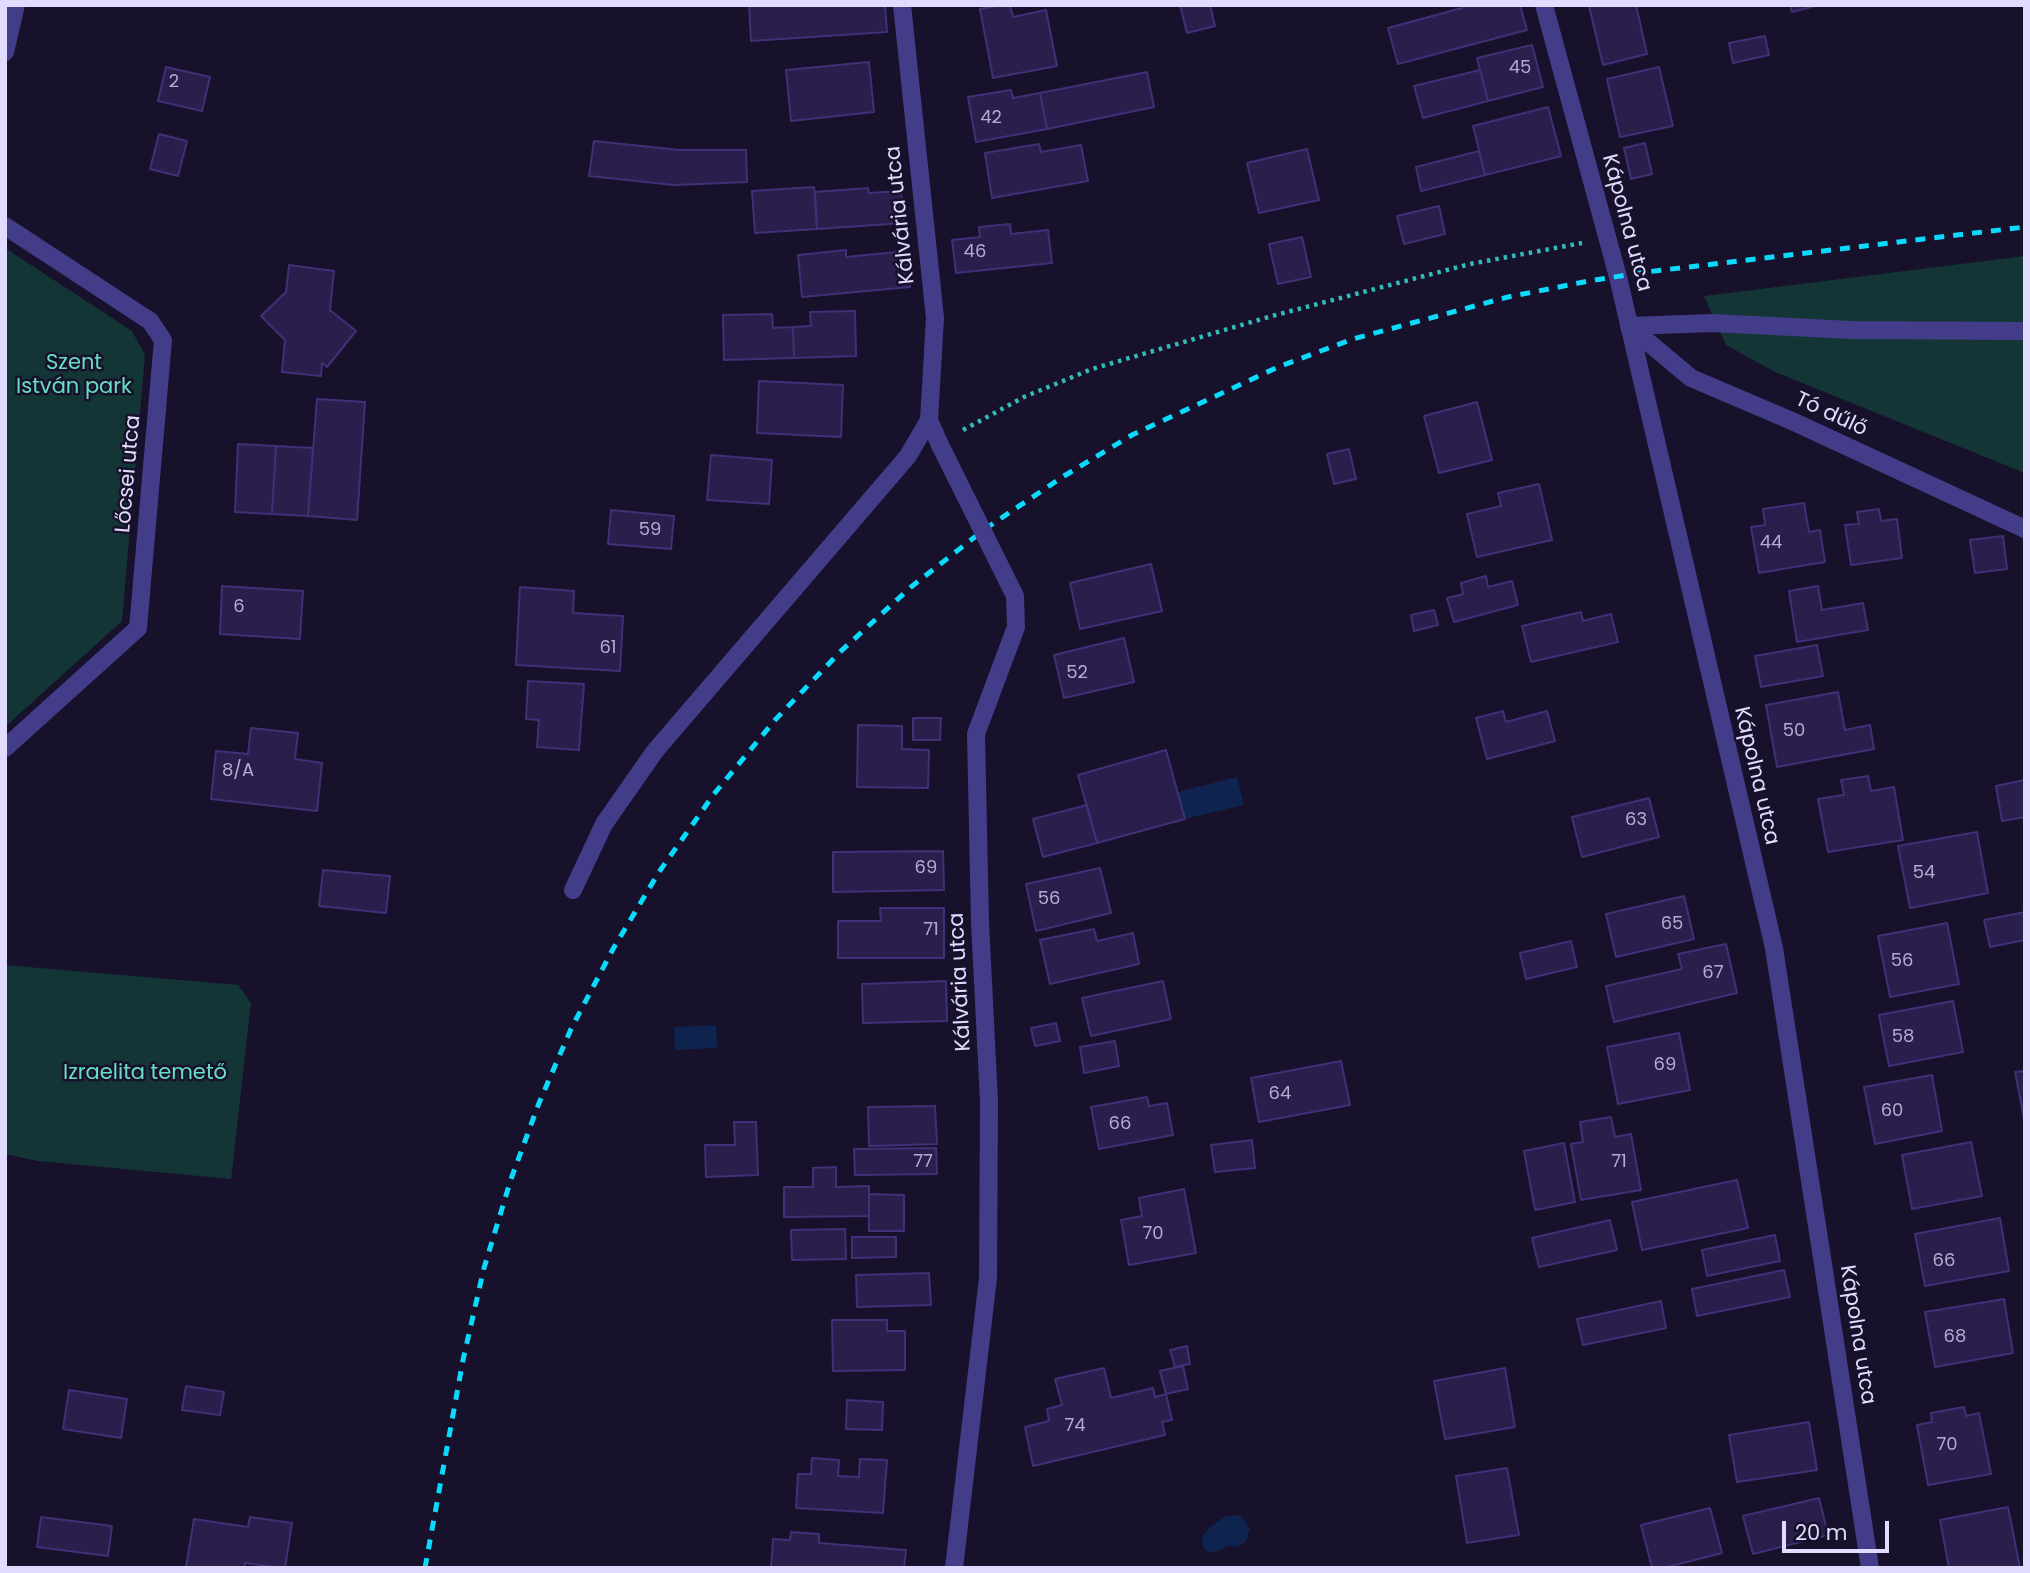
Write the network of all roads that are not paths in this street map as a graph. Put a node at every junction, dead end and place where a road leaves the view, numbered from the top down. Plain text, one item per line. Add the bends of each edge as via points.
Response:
1 (16, 5) edge
2 (902, 5) edge
3 (1544, 5) edge
4 (5, 52) edge
5 (5, 226) edge
6 (1629, 326) junction
7 (2025, 331) edge
8 (929, 420) junction
9 (2025, 529) edge
10 (5, 748) edge
11 (573, 890) dead end
12 (954, 1568) edge
13 (1870, 1568) edge

1 - 4 street
2 - 8 street, Kálvária utca via 935,317
3 - 6 street, Kápolna utca
5 - 10 street, Lőcsei utca via 150,321 163,340 138,628
6 - 7 street via 1713,323
6 - 9 street, Tó dűlő via 1691,377
6 - 13 street, Kápolna utca via 1774,948
8 - 11 street, Kálvária utca via 908,456 655,751 604,824
8 - 12 street, Kálvária utca, bridge via 1015,596 1016,627 976,733 989,1101 988,1278

